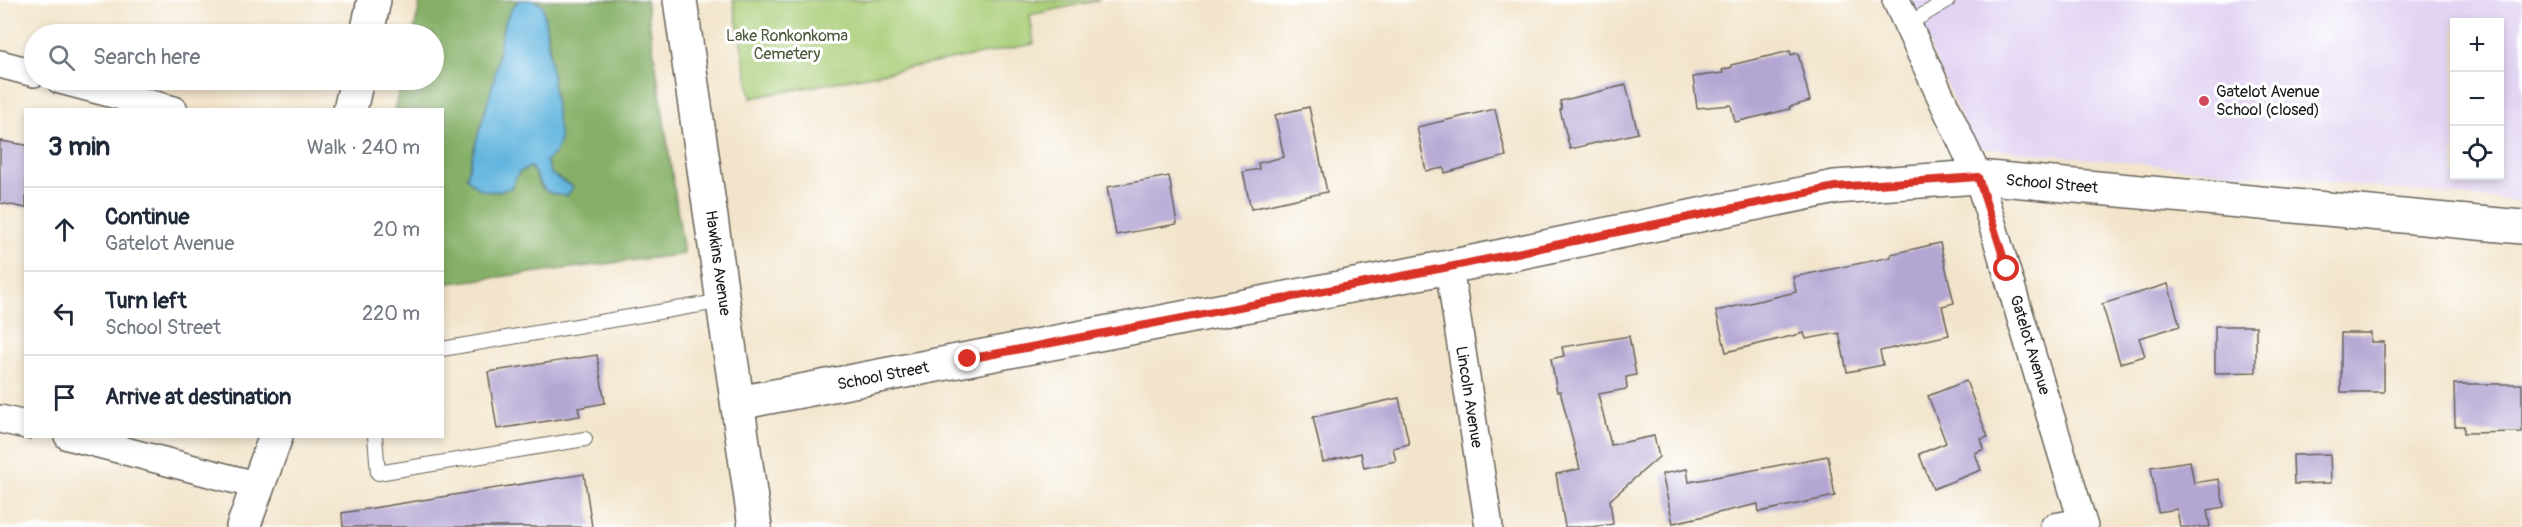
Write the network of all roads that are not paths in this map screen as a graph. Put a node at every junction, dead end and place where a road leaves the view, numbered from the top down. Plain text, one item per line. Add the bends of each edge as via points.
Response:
1 (374, 0) edge
2 (680, 0) edge
3 (1948, 0) edge
4 (1902, 12) edge
5 (369, 24) edge
6 (0, 64) edge
7 (24, 70) edge
8 (98, 90) edge
9 (355, 90) edge
10 (166, 108) edge
11 (350, 108) edge
12 (1978, 177) junction
13 (2522, 227) edge
14 (1449, 267) junction
15 (723, 301) junction
16 (444, 349) edge
17 (738, 404) junction
18 (0, 419) edge
19 (24, 425) edge
20 (76, 438) edge
21 (275, 438) edge
22 (375, 438) edge
23 (585, 439) dead end
24 (259, 486) junction
25 (2083, 524) edge
26 (243, 527) edge
27 (755, 527) edge
28 (1489, 527) edge
29 (2054, 527) edge

1 - 5 street
2 - 15 street, Hawkins Avenue
3 - 4 lane
4 - 12 street, Gatelot Avenue
6 - 7 street
8 - 10 street
9 - 11 street
12 - 13 street, School Street
12 - 14 street, School Street via 1835,187
12 - 25 street, Gatelot Avenue
14 - 17 street, School Street
14 - 28 street, Lincoln Avenue
15 - 16 lane
15 - 17 street, Hawkins Avenue
17 - 27 street, Hawkins Avenue
18 - 19 street
20 - 24 street
21 - 24 street
22 - 23 lane via 378,473
24 - 26 street
25 - 29 street

